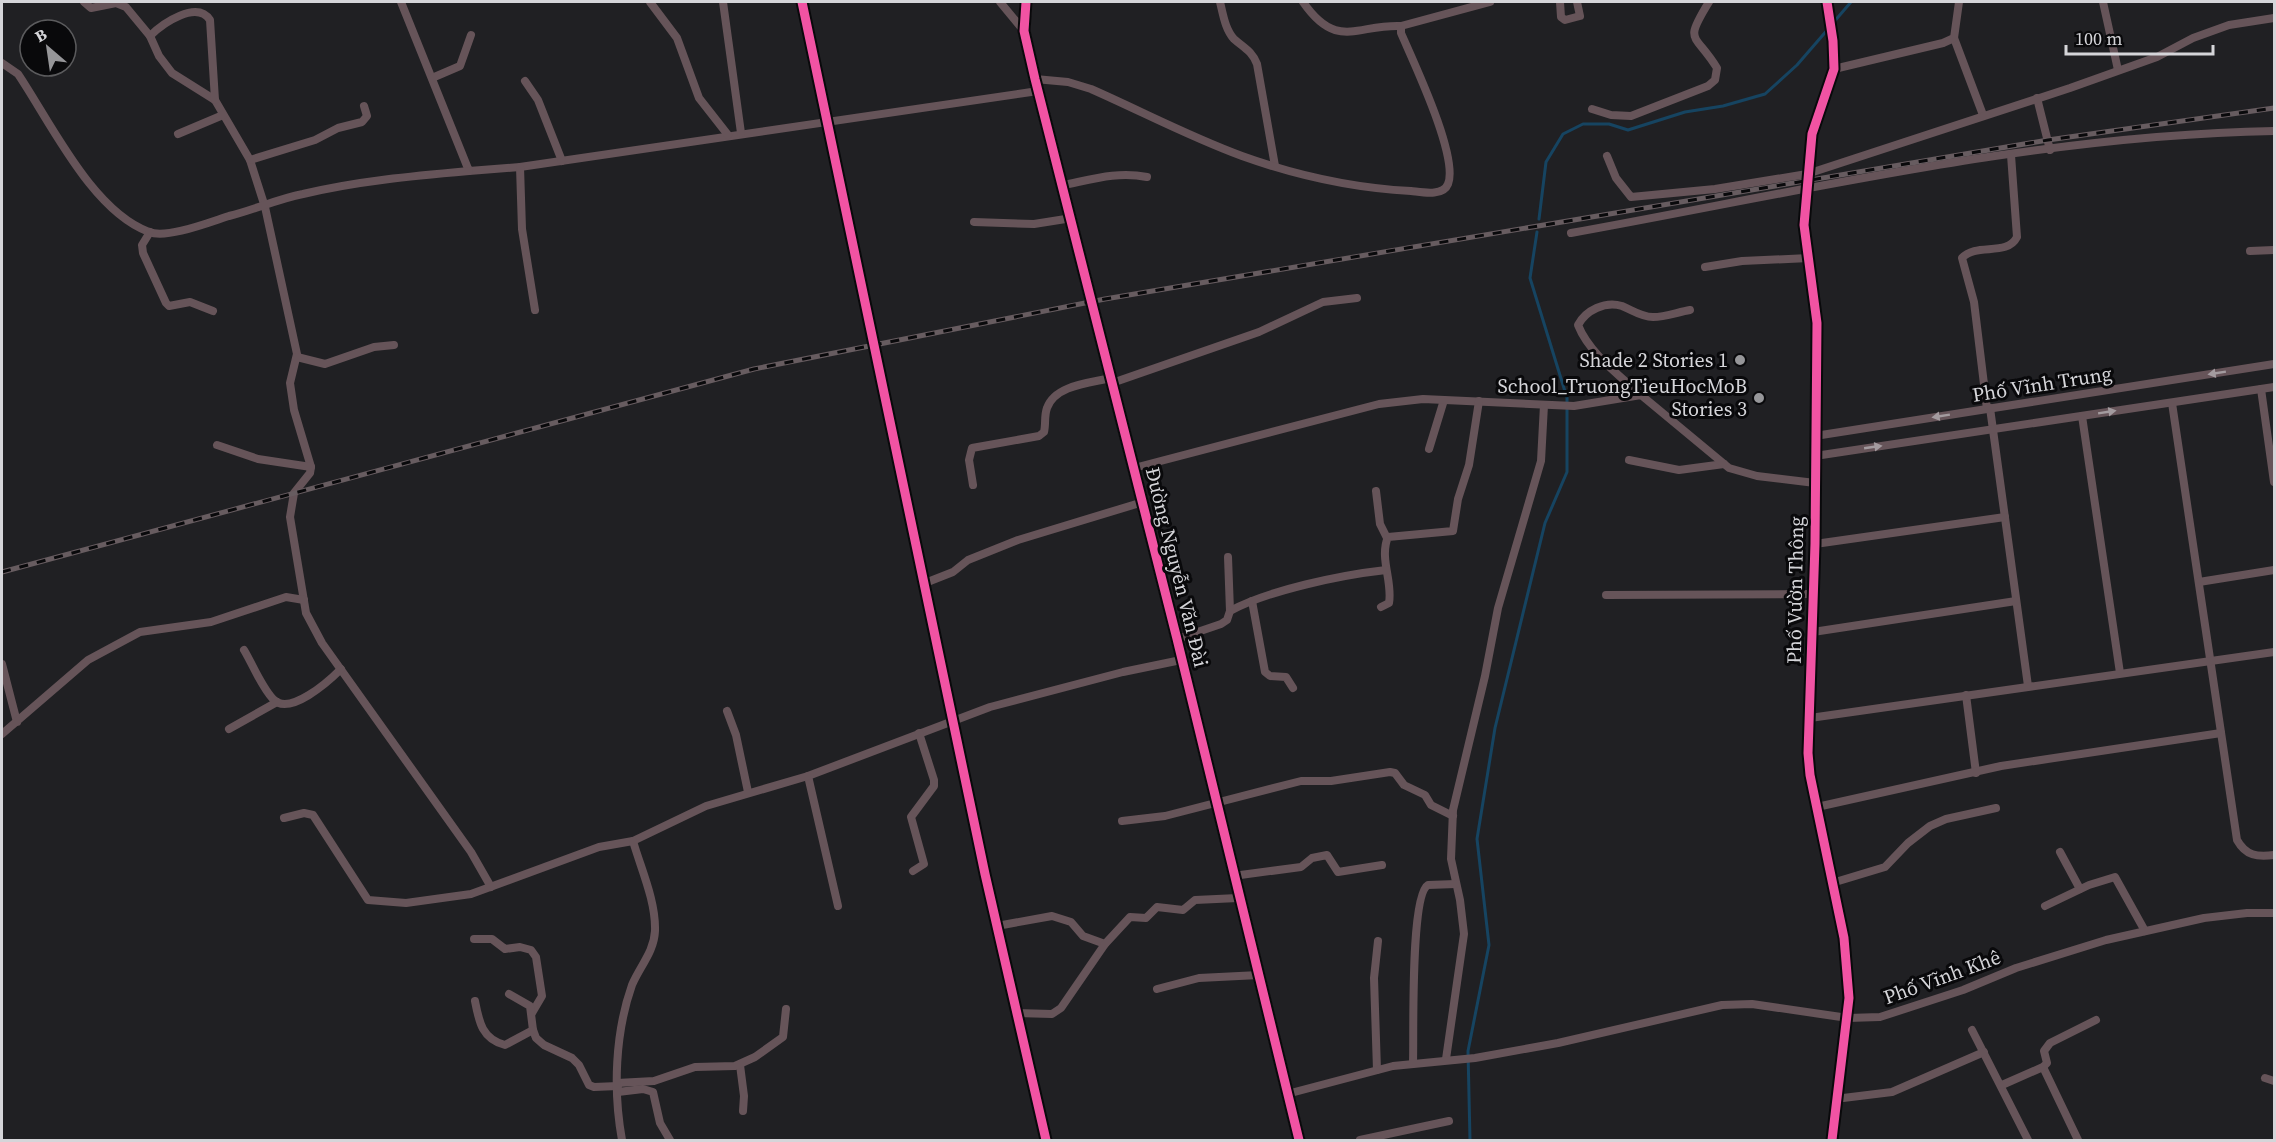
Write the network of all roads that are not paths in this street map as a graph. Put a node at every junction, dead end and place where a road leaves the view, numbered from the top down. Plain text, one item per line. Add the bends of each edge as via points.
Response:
1 (84, 2) edge
2 (401, 2) edge
3 (650, 2) edge
4 (723, 2) edge
5 (802, 2) edge
6 (1000, 2) edge
7 (1026, 2) edge
8 (1220, 2) edge
9 (1303, 2) edge
10 (1490, 2) edge
11 (1560, 2) edge
12 (1576, 2) edge
13 (1709, 2) edge
14 (1959, 2) edge
15 (2103, 2) edge
16 (1827, 5) edge
17 (2274, 18) edge
18 (1401, 26) junction
19 (1024, 31) junction
20 (471, 35) dead end
21 (150, 36) junction
22 (1954, 38) junction
23 (2, 63) edge
24 (1834, 69) junction
25 (2118, 70) junction
26 (432, 78) junction
27 (525, 81) dead end
28 (1037, 85) junction
29 (2037, 98) junction
30 (215, 100) junction
31 (364, 106) dead end
32 (1592, 109) dead end
33 (223, 115) junction
34 (1983, 115) junction
35 (826, 122) junction
36 (2274, 131) edge
37 (741, 133) junction
38 (178, 134) dead end
39 (728, 135) junction
40 (2050, 150) junction
41 (2011, 155) junction
42 (1607, 156) dead end
43 (250, 160) junction
44 (562, 161) junction
45 (1275, 166) junction
46 (520, 168) junction
47 (469, 171) junction
48 (1807, 174) junction
49 (1147, 177) dead end
50 (1064, 185) junction
51 (1806, 190) junction
52 (265, 207) junction
53 (1072, 218) junction
54 (974, 222) dead end
55 (150, 232) junction
56 (1571, 233) dead end
57 (2274, 249) edge
58 (2250, 251) dead end
59 (1809, 258) junction
60 (1705, 267) dead end
61 (1357, 298) dead end
62 (535, 310) dead end
63 (1690, 310) dead end
64 (213, 311) dead end
65 (394, 345) dead end
66 (297, 357) junction
67 (2274, 364) edge
68 (1112, 380) junction
69 (2274, 387) edge
70 (2261, 389) junction
71 (1641, 395) junction
72 (1444, 400) junction
73 (1479, 401) junction
74 (2172, 403) junction
75 (1544, 405) junction
76 (1988, 409) junction
77 (2082, 416) junction
78 (1993, 430) junction
79 (1815, 435) junction
80 (217, 445) dead end
81 (1429, 450) dead end
82 (1815, 456) junction
83 (1629, 460) dead end
84 (1724, 464) junction
85 (311, 467) junction
86 (1134, 468) junction
87 (1815, 483) junction
88 (2274, 483) edge
89 (973, 485) dead end
90 (1376, 490) dead end
91 (1143, 502) junction
92 (2005, 518) junction
93 (1388, 538) junction
94 (1815, 544) junction
95 (1228, 557) dead end
96 (1386, 570) junction
97 (2274, 570) edge
98 (2199, 582) junction
99 (925, 583) junction
100 (1814, 594) junction
101 (1606, 595) dead end
102 (304, 600) junction
103 (2016, 600) junction
104 (1252, 601) junction
105 (1381, 607) dead end
106 (1230, 610) junction
107 (1813, 632) junction
108 (1177, 639) junction
109 (244, 650) dead end
110 (2274, 652) edge
111 (1181, 660) junction
112 (2211, 661) junction
113 (2, 664) edge
114 (341, 669) junction
115 (2120, 673) junction
116 (2028, 686) junction
117 (1293, 688) dead end
118 (1966, 695) junction
119 (277, 702) junction
120 (727, 711) dead end
121 (1810, 718) junction
122 (954, 720) junction
123 (17, 722) junction
124 (229, 729) dead end
125 (919, 733) junction
126 (2222, 733) junction
127 (2, 734) edge
128 (1977, 773) junction
129 (808, 776) junction
130 (748, 792) junction
131 (1215, 802) junction
132 (1817, 807) junction
133 (1996, 808) dead end
134 (1453, 816) junction
135 (284, 818) dead end
136 (1122, 821) dead end
137 (633, 841) junction
138 (2060, 852) dead end
139 (2274, 855) edge
140 (1382, 865) dead end
141 (913, 871) dead end
142 (1233, 876) junction
143 (1832, 883) junction
144 (1456, 884) junction
145 (491, 887) junction
146 (2080, 889) junction
147 (1238, 898) junction
148 (838, 906) dead end
149 (2045, 906) dead end
150 (2274, 914) edge
151 (997, 926) junction
152 (2145, 931) junction
153 (474, 939) dead end
154 (1378, 941) dead end
155 (1105, 944) junction
156 (1259, 975) junction
157 (1156, 989) dead end
158 (509, 994) dead end
159 (475, 1001) dead end
160 (786, 1009) dead end
161 (532, 1013) junction
162 (1016, 1013) junction
163 (1848, 1018) junction
164 (2096, 1020) dead end
165 (533, 1030) junction
166 (1972, 1030) dead end
167 (1984, 1052) junction
168 (1446, 1059) junction
169 (1413, 1063) junction
170 (740, 1065) junction
171 (2043, 1067) junction
172 (1377, 1070) junction
173 (2002, 1085) junction
174 (618, 1087) junction
175 (1287, 1094) junction
176 (1835, 1099) junction
177 (742, 1111) dead end
178 (1449, 1121) dead end
179 (622, 1140) edge
180 (670, 1140) edge
181 (1046, 1140) edge
182 (1299, 1140) edge
183 (1360, 1140) edge
184 (1832, 1140) edge
185 (2028, 1140) edge
186 (2078, 1140) edge

1 - 21 street via 91,8 116,3 126,7
2 - 26 street
3 - 39 street via 677,38 699,98
4 - 37 street
5 - 35 street
6 - 19 street
7 - 19 street, Đường Nguyễn Văn Đài
8 - 45 street via 1232,37 1253,53 1257,64
9 - 18 street via 1331,29 1356,34 1388,25
10 - 18 street
11 - 12 street via 1564,21 1580,16
13 - 32 street via 1693,28 1694,38 1717,68 1715,80 1700,92 1631,116
14 - 22 street
15 - 25 street
16 - 24 street, Phố Vườn Thông
17 - 25 street via 2229,25
18 - 45 street via 1441,126 1449,174 1443,190 1433,193 1374,189
19 - 28 street, Đường Nguyễn Văn Đài
20 - 26 street via 460,66
21 - 30 street via 172,73
21 - 30 street via 178,10 192,7 205,11 210,20
22 - 24 street
22 - 34 street
23 - 55 street via 18,74 92,189 131,223
24 - 48 street, Phố Vườn Thông via 1812,134
25 - 29 street
26 - 47 street
27 - 44 street via 538,100
28 - 35 street
28 - 45 street via 1068,82 1091,89 1241,156
28 - 50 street, Đường Nguyễn Văn Đài
29 - 34 street
29 - 40 street
30 - 33 street
31 - 43 street via 367,116 362,122
33 - 38 street
33 - 43 street
34 - 48 street
35 - 37 street
35 - 99 street
36 - 40 street via 2195,133
37 - 39 street
39 - 44 street
40 - 41 street
41 - 51 street via 1858,178
41 - 76 street via 2016,208 2014,242 1962,258 1974,302
42 - 48 street via 1616,178 1631,197
43 - 52 street
44 - 46 street
46 - 47 street
46 - 62 street via 522,230
47 - 52 street via 336,187 282,199
48 - 51 street, Phố Vườn Thông
49 - 50 street via 1115,174
50 - 53 street, Đường Nguyễn Văn Đài
51 - 56 street
51 - 59 street, Phố Vườn Thông via 1804,225
52 - 55 street via 173,232
52 - 66 street
53 - 54 street via 1034,224
53 - 68 street, Đường Nguyễn Văn Đài
55 - 64 street via 142,253 166,303 169,306 190,302
57 - 58 street
59 - 60 street
59 - 79 street, Phố Vườn Thông via 1817,323
61 - 68 street via 1323,302 1259,333
63 - 71 street via 1653,317 1620,306 1604,307 1589,310 1582,318 1578,325 1582,336
65 - 66 street via 325,364
66 - 85 street via 290,383
67 -> 76 street, Phố Vĩnh Trung
68 - 86 street, Đường Nguyễn Văn Đài
68 - 89 street via 1063,390 1053,397 1045,414 1044,432 1039,436 972,448 969,460
69 - 70 street, Phố Vĩnh Trung
70 - 74 street, Phố Vĩnh Trung
70 - 88 street
71 - 75 street via 1574,406
71 - 84 street
72 - 73 street
72 - 81 street
72 - 86 street via 1379,404
73 - 75 street
73 - 93 street via 1453,531
77 -> 74 street, Phố Vĩnh Trung
74 - 98 street
75 - 134 street via 1541,461 1498,608
76 - 78 street
76 -> 79 street, Phố Vĩnh Trung
77 - 78 street, Phố Vĩnh Trung
77 - 115 street
82 -> 78 street, Phố Vĩnh Trung
78 - 92 street
79 - 82 street, Phố Vườn Thông
80 - 85 street via 258,459
82 - 87 street, Phố Vườn Thông
83 - 84 street via 1679,470
84 - 87 street via 1757,476
85 - 102 street via 294,493 291,507
86 - 91 street, Đường Nguyễn Văn Đài
87 - 94 street, Phố Vườn Thông
90 - 93 street via 1380,524
91 - 99 street via 1018,540
91 - 108 street, Đường Nguyễn Văn Đài
92 - 94 street
92 - 103 street
93 - 96 street
94 - 100 street, Phố Vườn Thông
95 - 106 street
96 - 104 street
96 - 105 street via 1390,597 1389,603
97 - 98 street
98 - 112 street
99 - 122 street
100 - 101 street
100 - 107 street, Phố Vườn Thông
102 - 114 street via 312,626
102 - 123 street via 278,599 211,622 140,632 88,660
103 - 107 street
103 - 116 street
104 - 106 street
104 - 117 street via 1265,672 1286,677
106 - 108 street via 1221,624
107 - 121 street, Phố Vườn Thông
108 - 111 street, Đường Nguyễn Văn Đài
109 - 119 street
110 - 112 street
111 - 122 street via 1009,701
111 - 131 street, Đường Nguyễn Văn Đài
112 - 115 street
112 - 126 street
113 - 123 street
114 - 119 street via 304,698 288,704
114 - 145 street via 471,852
115 - 116 street
116 - 118 street
118 - 121 street
118 - 128 street
119 - 124 street
120 - 130 street
121 - 132 street, Phố Vườn Thông via 1808,753
122 - 125 street
122 - 151 street
123 - 127 street
125 - 129 street
125 - 141 street via 934,780 931,794 911,817 924,864
126 - 128 street via 2001,766
126 - 139 street via 2237,840 2251,855
128 - 132 street
129 - 130 street
129 - 148 street
130 - 137 street via 706,806
131 - 134 street via 1301,781 1331,781 1390,772 1404,785 1425,795 1431,805
131 - 136 street via 1166,816
131 - 142 street, Đường Nguyễn Văn Đài
132 - 143 street, Phố Vườn Thông
133 - 143 street via 1930,826 1885,867
134 - 144 street via 1451,859
135 - 145 street via 314,815 368,900 406,903 471,894
137 - 145 street via 599,847
137 - 174 street via 655,930 651,951 633,983 625,1008
138 - 146 street
140 - 142 street via 1338,872 1327,855 1321,854 1301,867
142 - 147 street, Đường Nguyễn Văn Đài
143 - 163 street, Phố Vườn Thông via 1844,938
144 - 168 street via 1464,934
144 - 169 street via 1428,885 1421,894 1415,943
146 - 149 street
146 - 152 street via 2115,877
147 - 155 street via 1195,900 1183,910 1155,907 1146,918 1126,920
147 - 156 street, Đường Nguyễn Văn Đài
150 - 152 street, Phố Vĩnh Khê via 2204,918
151 - 155 street via 1052,916 1071,922 1083,936
151 - 162 street
152 - 163 street, Phố Vĩnh Khê via 2074,948 1880,1017
153 - 161 street via 492,939 505,949 531,950 536,957 542,996
154 - 172 street via 1374,978
155 - 162 street via 1061,1008 1052,1014
156 - 157 street via 1198,978
156 - 175 street, Đường Nguyễn Văn Đài
158 - 161 street via 530,1006
159 - 165 street via 484,1033 495,1042 516,1042
160 - 170 street via 783,1037
161 - 165 street
162 - 181 street
163 - 168 street, Phố Vĩnh Khê via 1752,1004 1722,1005 1558,1043 1475,1058
163 - 176 street, Phố Vườn Thông
164 - 171 street via 2050,1043 2044,1051 2047,1063
165 - 174 street via 544,1045 572,1058 589,1085
166 - 167 street
167 - 173 street
167 - 176 street via 1892,1092
168 - 169 street
169 - 172 street
170 - 174 street via 695,1067 654,1081
170 - 177 street
171 - 173 street
171 - 186 street
172 - 175 street
173 - 185 street
174 - 179 street
174 - 180 street via 653,1092 660,1123
175 - 182 street, Đường Nguyễn Văn Đài
176 - 184 street, Phố Vườn Thông
178 - 183 street

